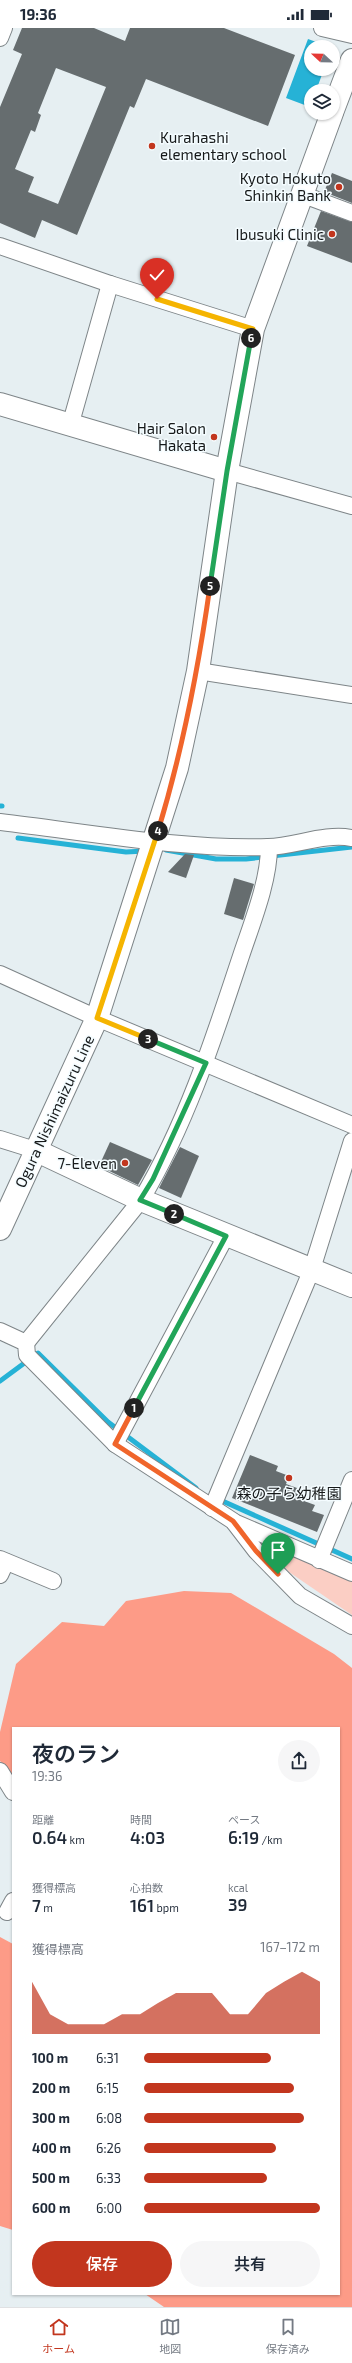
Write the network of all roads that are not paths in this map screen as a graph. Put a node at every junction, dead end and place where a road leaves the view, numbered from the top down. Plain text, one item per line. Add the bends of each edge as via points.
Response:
1 (4, 28) edge
2 (322, 28) edge
3 (352, 35) edge
4 (0, 38) edge
5 (352, 60) edge
6 (340, 92) edge
7 (329, 120) edge
8 (301, 194) junction
9 (352, 213) edge
10 (0, 246) edge
11 (110, 284) junction
12 (253, 329) junction
13 (1, 408) edge
14 (70, 426) junction
15 (227, 471) junction
16 (352, 506) edge
17 (198, 670) junction
18 (352, 695) edge
19 (0, 822) edge
20 (352, 838) edge
21 (156, 841) junction
22 (269, 850) junction
23 (0, 974) edge
24 (97, 1018) junction
25 (206, 1063) junction
26 (352, 1125) edge
27 (0, 1140) edge
28 (352, 1141) edge
29 (35, 1150) junction
30 (140, 1200) junction
31 (0, 1228) edge
32 (226, 1236) junction
33 (312, 1269) junction
34 (352, 1286) edge
35 (0, 1331) edge
36 (26, 1349) junction
37 (119, 1435) junction
38 (352, 1480) edge
39 (214, 1505) junction
40 (233, 1521) junction
41 (323, 1550) junction
42 (2, 1565) edge
43 (352, 1573) edge
44 (52, 1581) dead end
45 (352, 1626) edge
46 (0, 1772) edge
47 (12, 1790) edge

1 - 4 street
2 - 3 street
5 - 6 main road
7 - 8 main road, Ogura Nishimaizuru Line
8 - 9 street
8 - 12 main road, Ogura Nishimaizuru Line
10 - 11 street
11 - 12 street
11 - 14 street
12 - 15 main road, Ogura Nishimaizuru Line
13 - 14 main road
14 - 15 main road
15 - 16 street
15 - 17 main road, Ogura Nishimaizuru Line
17 - 18 street
17 - 21 main road, Ogura Nishimaizuru Line via 177,768
19 - 21 street
20 - 22 street via 339,836
21 - 22 street
21 - 24 main road, Ogura Nishimaizuru Line
22 - 25 street via 266,873
23 - 24 street
24 - 25 street
24 - 29 main road, Ogura Nishimaizuru Line
25 - 26 street
25 - 30 street via 153,1179
27 - 29 street
28 - 33 street
29 - 30 main road
29 - 31 main road, Ogura Nishimaizuru Line
30 - 32 main road
30 - 36 street
32 - 33 main road
32 - 37 street
33 - 34 main road
33 - 39 street
35 - 36 street
36 - 37 street via 38,1368
37 - 39 street
38 - 41 street
39 - 40 street
40 - 41 street
40 - 45 street via 256,1551 300,1596
41 - 43 street
42 - 44 street
46 - 47 street

